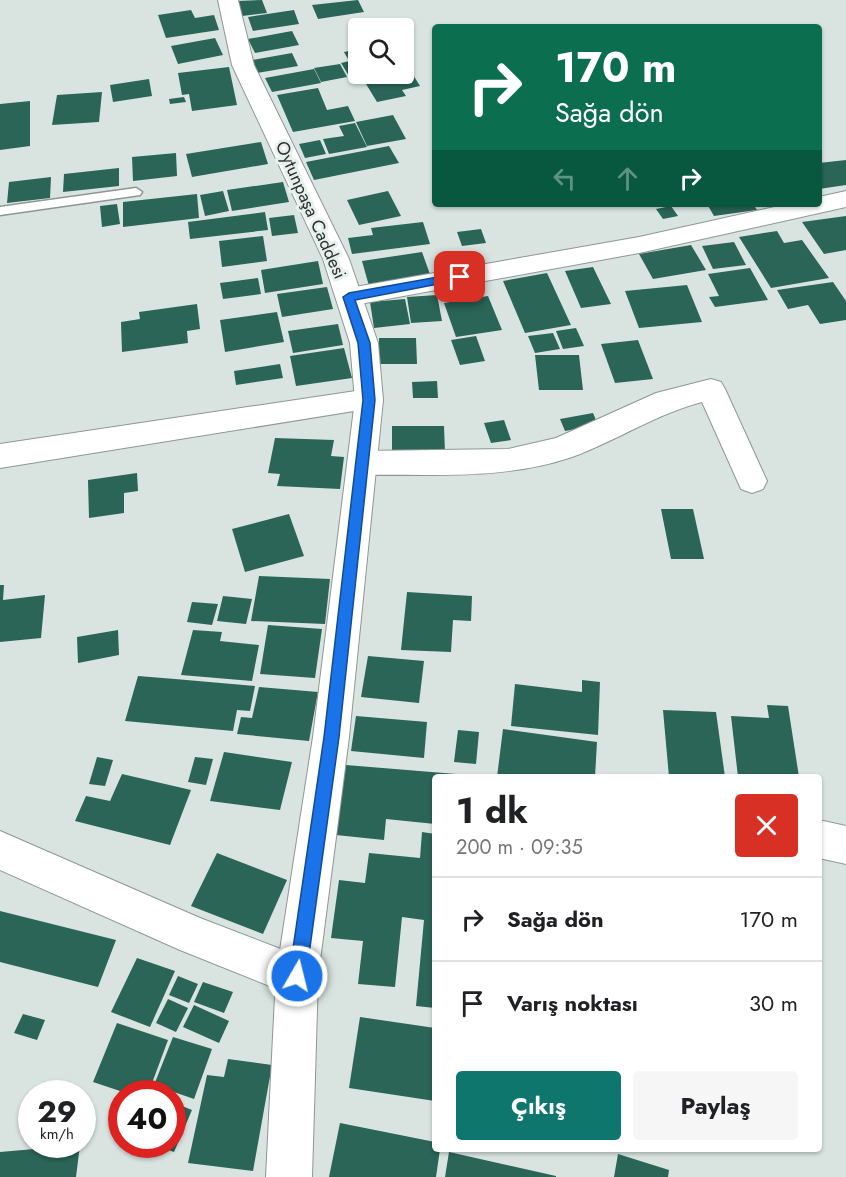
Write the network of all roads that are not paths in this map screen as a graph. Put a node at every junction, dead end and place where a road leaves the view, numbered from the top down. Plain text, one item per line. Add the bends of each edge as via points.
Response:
1 (228, 0) edge
2 (136, 192) dead end
3 (846, 199) edge
4 (822, 204) edge
5 (810, 207) edge
6 (0, 211) edge
7 (349, 297) junction
8 (369, 400) junction
9 (0, 456) edge
10 (363, 463) junction
11 (752, 481) dead end
12 (822, 840) edge
13 (846, 845) edge
14 (0, 850) edge
15 (297, 976) junction
16 (289, 1177) edge

1 - 7 street, Oytunpaşa Caddesi via 243,64 336,259
2 - 6 lane
3 - 4 street
5 - 7 street via 639,245
7 - 8 street, Oytunpaşa Caddesi via 364,343
8 - 9 street
8 - 10 street, Oytunpaşa Caddesi
10 - 11 street via 508,461 563,448 666,400 711,389
10 - 15 street, Oytunpaşa Caddesi via 332,737
12 - 13 street
14 - 15 street via 194,936
15 - 16 street, Oytunpaşa Caddesi

